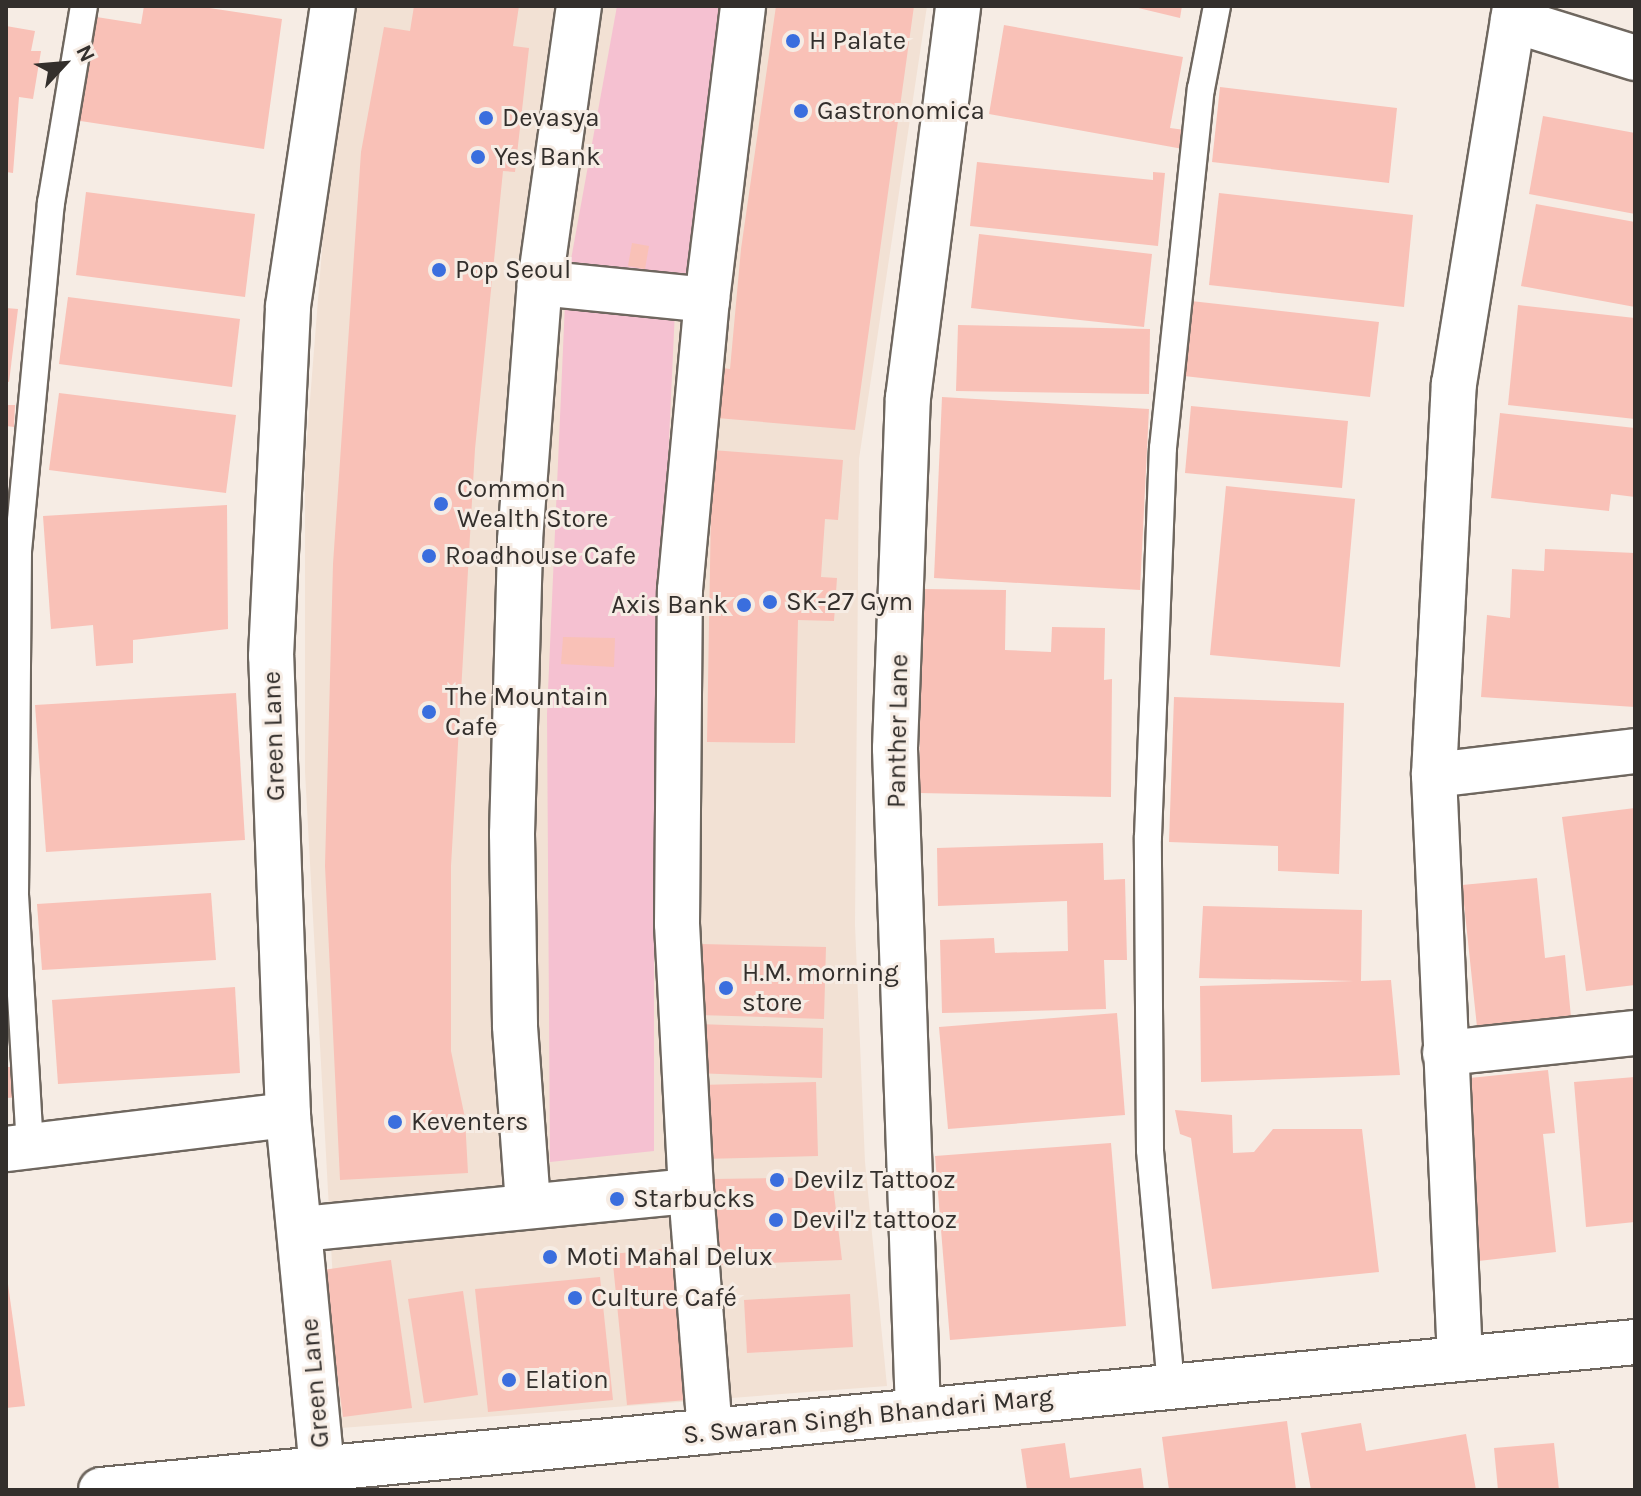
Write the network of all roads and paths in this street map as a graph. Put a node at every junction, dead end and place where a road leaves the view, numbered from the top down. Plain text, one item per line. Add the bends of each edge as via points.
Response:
1 (84, 6) edge
2 (333, 6) edge
3 (579, 6) edge
4 (743, 6) edge
5 (958, 6) edge
6 (1217, 6) edge
7 (1514, 13) edge
8 (1635, 58) edge
9 (540, 283) junction
10 (707, 300) junction
11 (1635, 751) edge
12 (1434, 775) junction
13 (1635, 1033) edge
14 (1445, 1053) junction
15 (288, 1115) junction
16 (18, 1148) edge
17 (691, 1191) junction
18 (528, 1204) junction
19 (302, 1229) junction
20 (1635, 1342) edge
21 (1460, 1359) junction
22 (1171, 1386) junction
23 (918, 1411) junction
24 (710, 1431) junction
25 (323, 1479) edge
26 (101, 1490) edge

1 - 16 lane via 51,203 18,551
2 - 15 street, Green Lane via 288,306 271,656
3 - 9 street
4 - 10 street
5 - 23 street, Panther Lane via 908,398 895,748
6 - 22 lane via 1201,89 1163,448 1148,837 1150,1150
7 - 8 street
7 - 12 street via 1454,384
9 - 10 street
9 - 18 street via 520,540 512,834 515,1025
10 - 17 street via 680,590 677,924
11 - 12 street
12 - 14 street
13 - 14 street
14 - 21 street
15 - 16 street
15 - 19 street, Green Lane
17 - 18 street
17 - 24 street
18 - 19 street
19 - 25 street, Green Lane
20 - 21 street, S. Swaran Singh Bhandari Marg
21 - 22 street, S. Swaran Singh Bhandari Marg
22 - 23 street, S. Swaran Singh Bhandari Marg
23 - 24 street, S. Swaran Singh Bhandari Marg
24 - 25 street, S. Swaran Singh Bhandari Marg
25 - 26 street, S. Swaran Singh Bhandari Marg

